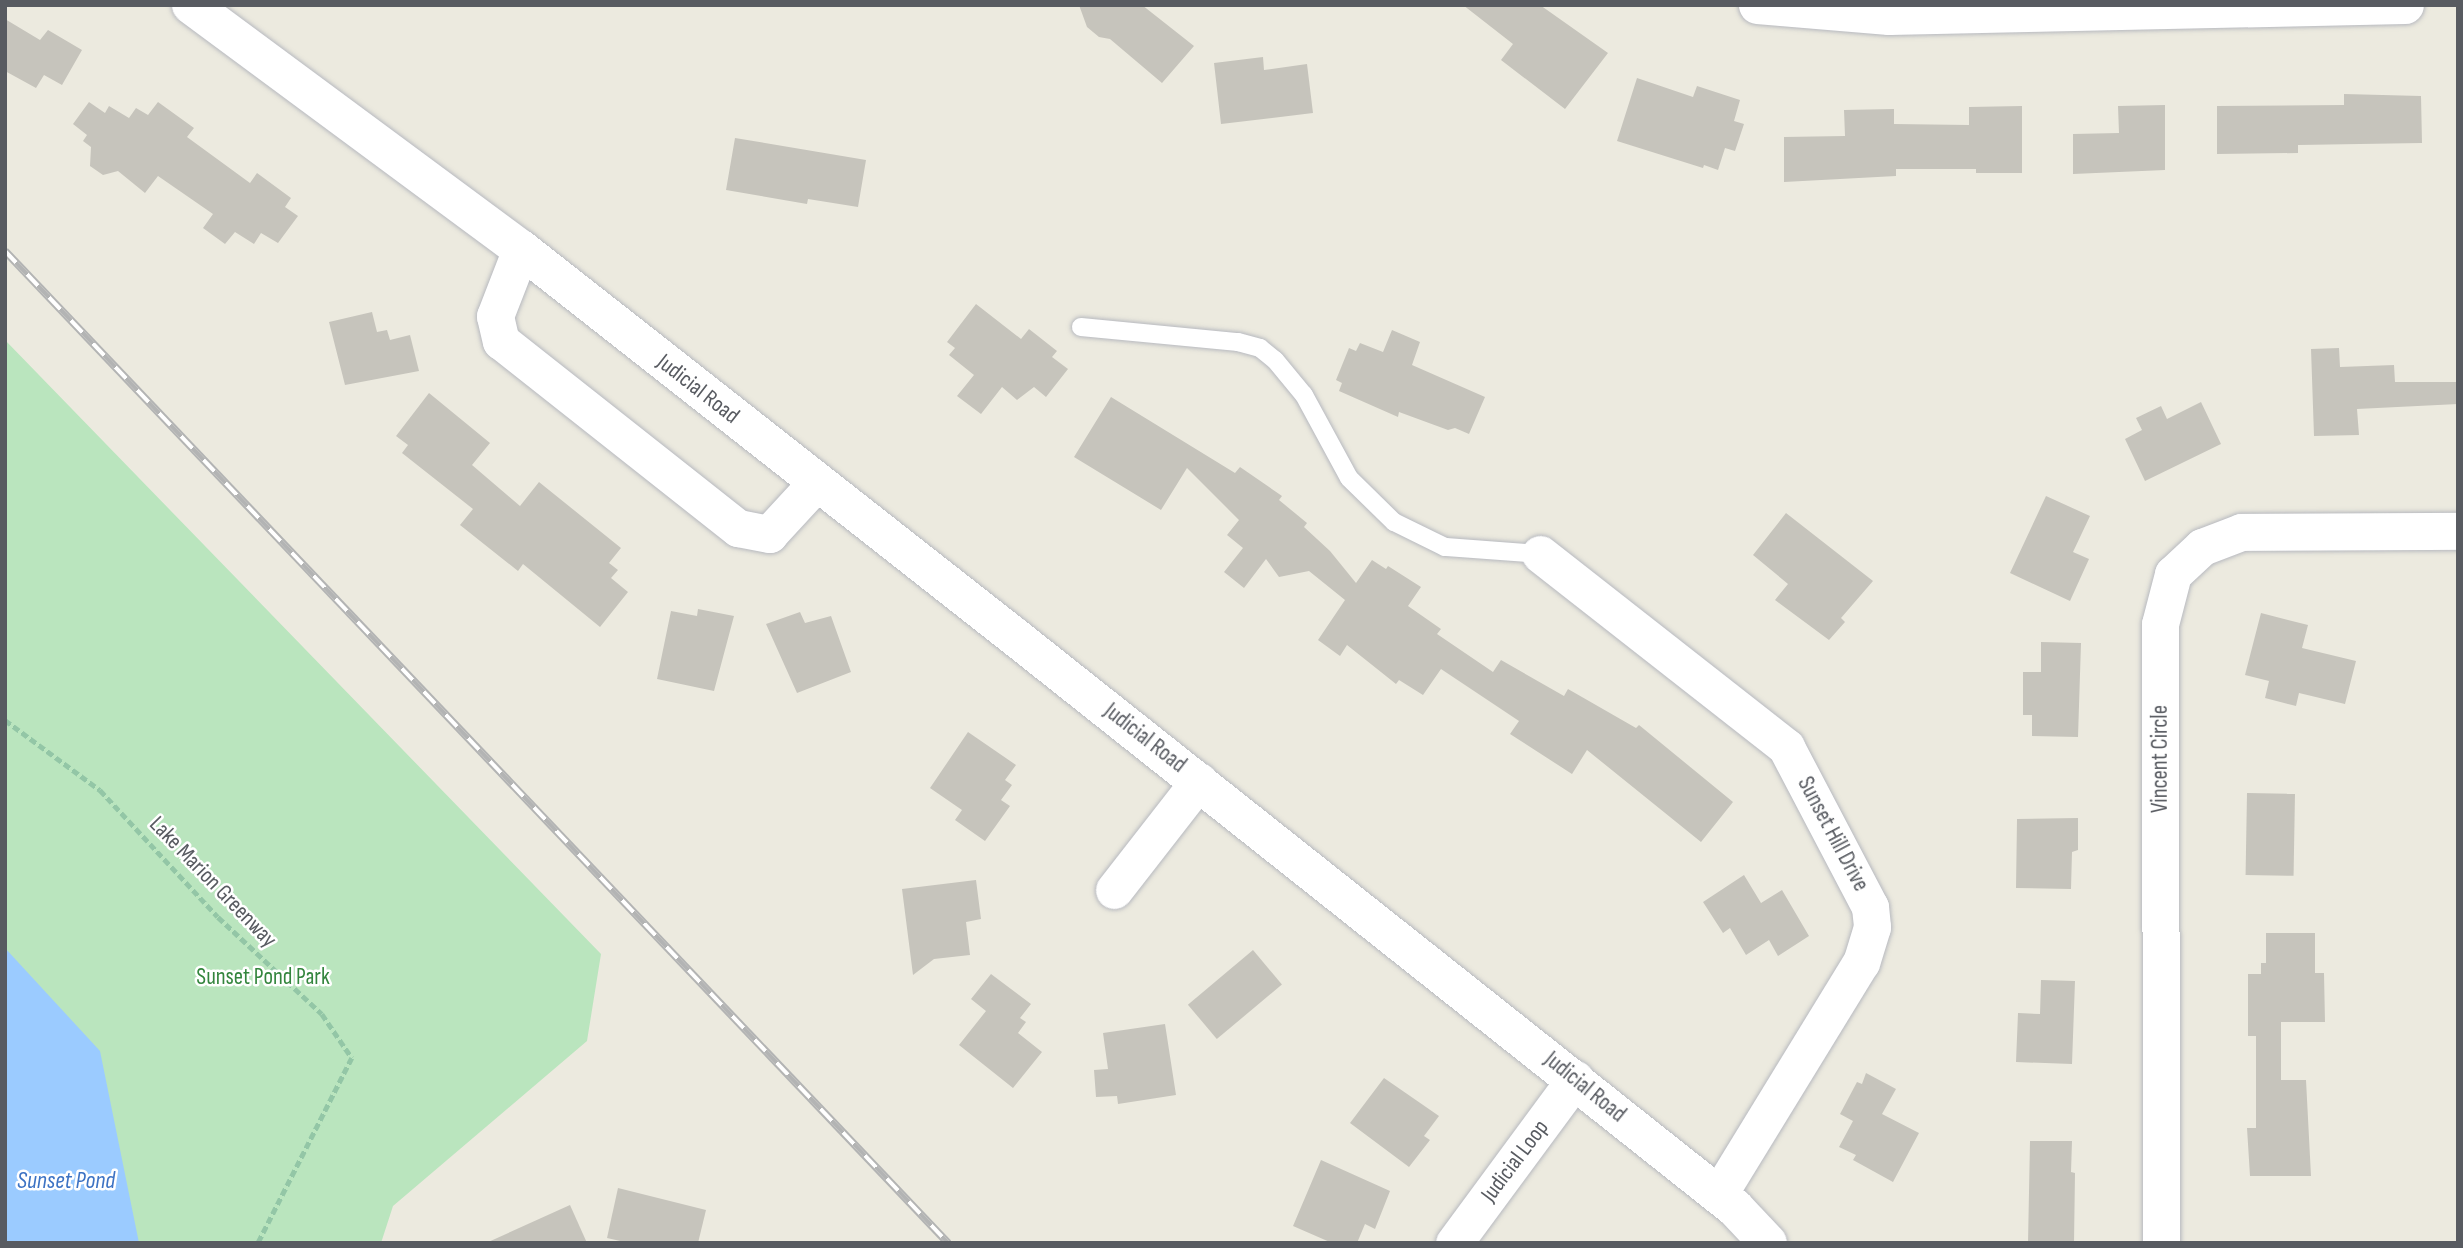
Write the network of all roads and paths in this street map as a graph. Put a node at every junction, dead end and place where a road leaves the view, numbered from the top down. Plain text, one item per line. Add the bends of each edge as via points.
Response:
1 (191, 5) edge
2 (1757, 5) edge
3 (2405, 5) edge
4 (1889, 11) edge
5 (521, 249) junction
6 (1081, 327) dead end
7 (816, 482) junction
8 (2458, 531) edge
9 (1540, 554) joint
10 (5, 720) edge
11 (1199, 781) junction
12 (1114, 890) dead end
13 (1575, 1079) junction
14 (1718, 1195) junction
15 (258, 1243) edge
16 (1454, 1243) edge
17 (1768, 1243) edge
18 (2161, 1243) edge

1 - 5 street, Judicial Road
2 - 4 street
3 - 4 street
5 - 7 street, Judicial Road
5 - 7 street via 495,316 501,341 738,528 769,534
6 - 9 lane via 1260,348 1304,395 1349,478 1394,522 1445,547
7 - 11 street, Judicial Road
8 - 18 street, Vincent Circle via 2241,532 2202,547 2173,574 2160,624
9 - 14 street, Sunset Hill Drive via 1786,747 1870,907 1872,927 1861,962
10 - 15 path, Lake Marion Greenway via 100,790 218,917 322,1014 352,1058
11 - 12 street, Judicial Road
11 - 13 street, Judicial Road
13 - 14 street, Judicial Road
13 - 16 street, Judicial Loop
14 - 17 street, Judicial Road

